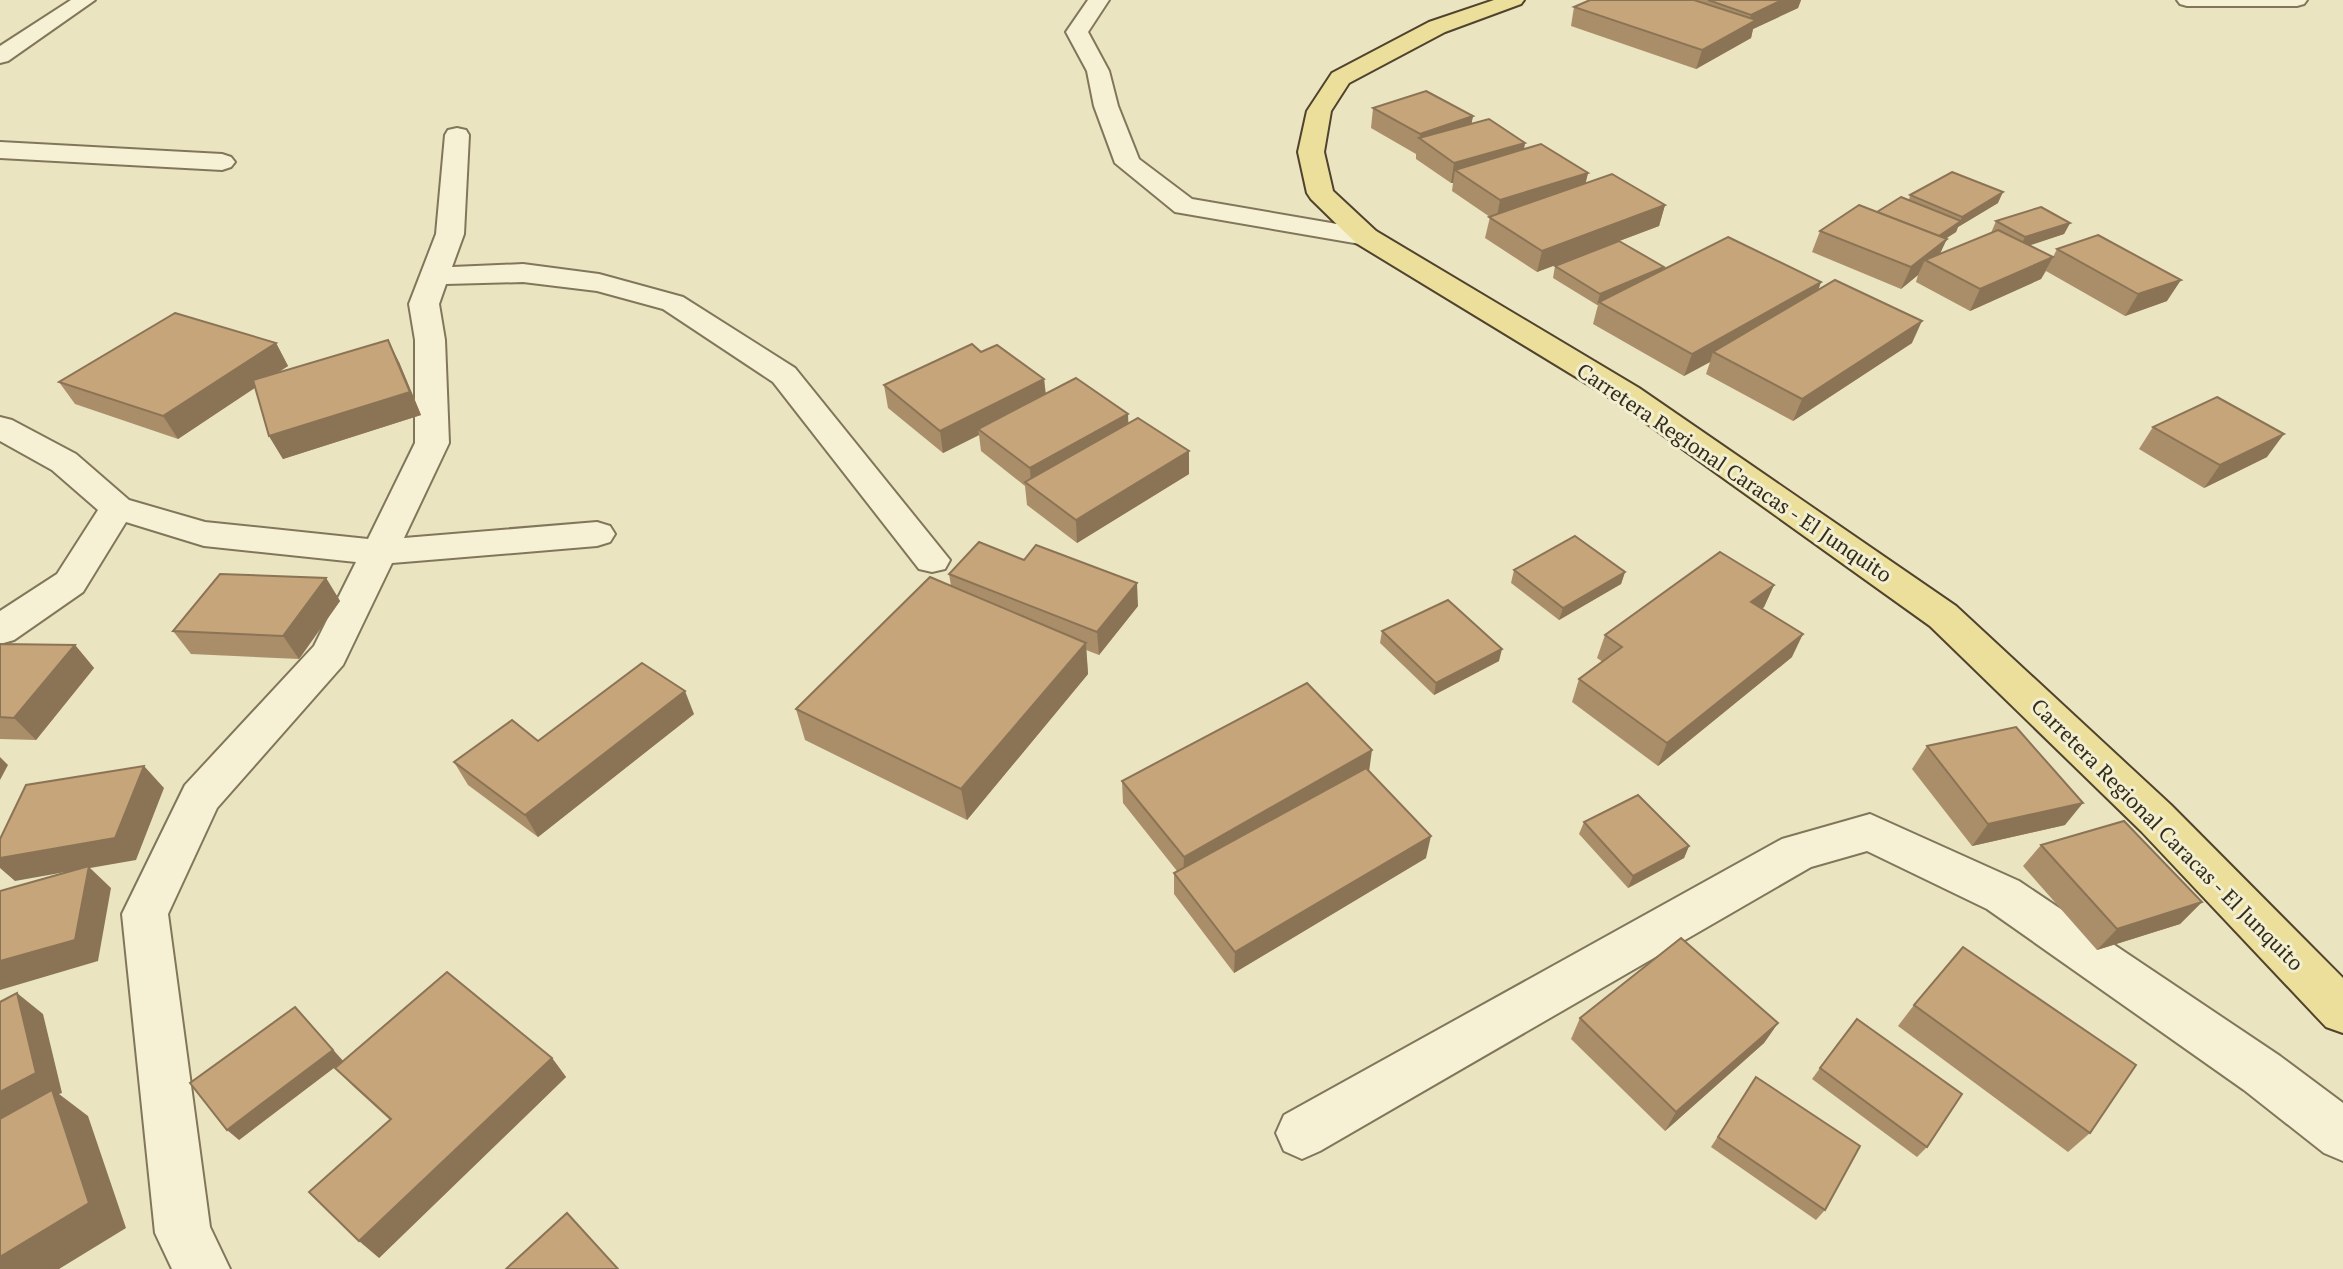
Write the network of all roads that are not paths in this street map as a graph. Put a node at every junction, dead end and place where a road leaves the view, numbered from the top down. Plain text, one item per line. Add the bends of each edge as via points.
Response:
1 (85, 0) edge
2 (1099, 0) edge
3 (1514, 0) edge
4 (2187, 0) edge
5 (2297, 0) edge
6 (0, 56) edge
7 (457, 135) dead end
8 (0, 150) edge
9 (222, 162) dead end
10 (1366, 237) junction
11 (434, 276) junction
12 (0, 427) edge
13 (117, 508) junction
14 (597, 534) dead end
15 (380, 552) junction
16 (932, 560) dead end
17 (0, 630) edge
18 (2343, 1011) edge
19 (1302, 1133) dead end
20 (2343, 1135) edge
21 (202, 1269) edge

1 - 6 street
2 - 10 street via 1077,32 1098,71 1128,163 1184,206
3 - 10 main road, Carretera Regional Caracas - El Junquito via 1437,27 1340,78 1319,111 1311,152 1320,193
4 - 5 street
7 - 11 street via 450,234
8 - 9 street
10 - 18 main road, Carretera Regional Caracas - El Junquito via 1628,395 1943,616 2156,818
11 - 15 street via 424,304 430,340 432,443
11 - 16 street via 523,273 600,283 673,303 784,375
12 - 13 street via 64,462
13 - 15 street via 204,534
13 - 17 street via 70,583
14 - 15 street
15 - 21 street via 329,655 200,797 145,914 183,1233
19 - 20 street via 1798,852 1870,832 2003,895 2262,1073

